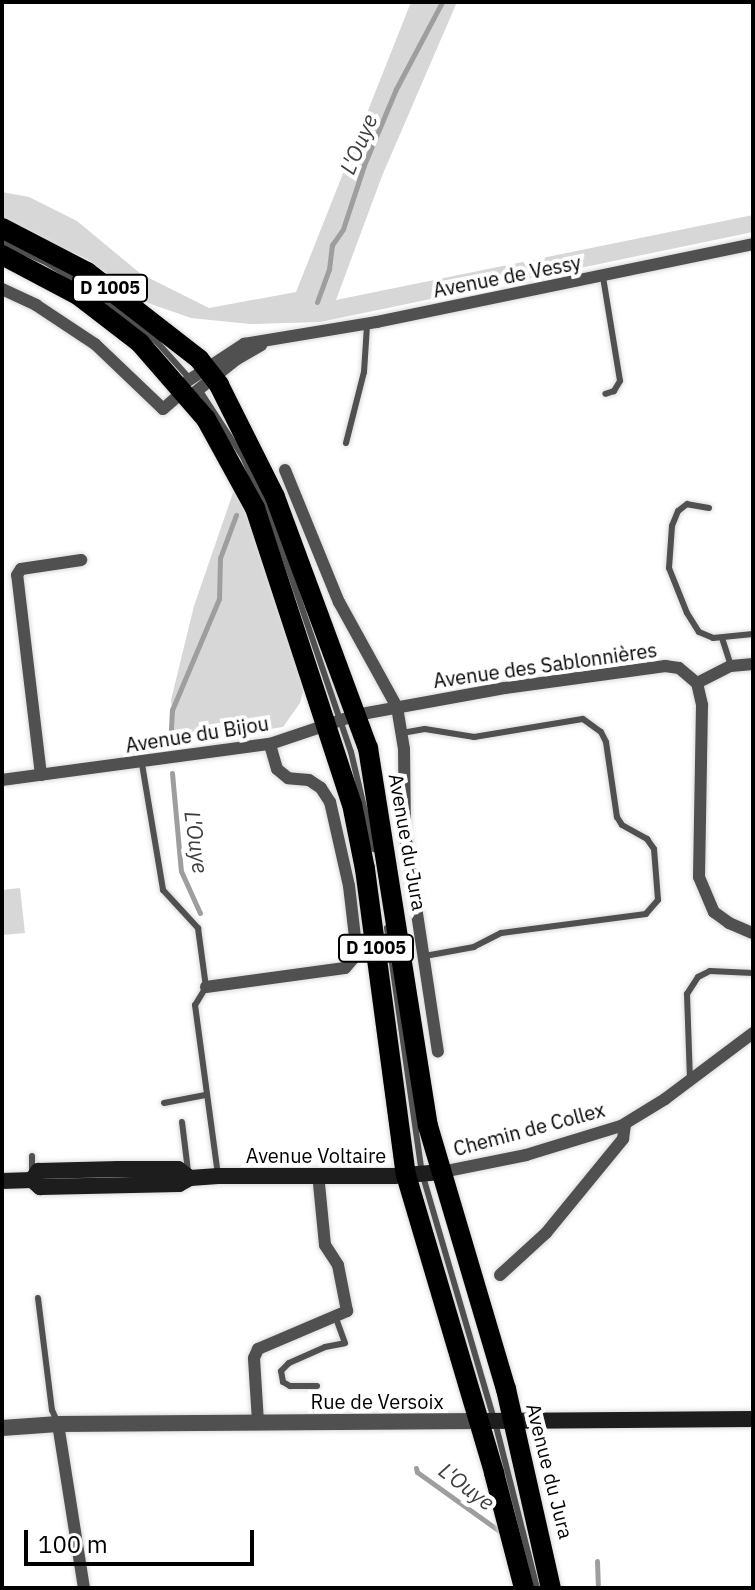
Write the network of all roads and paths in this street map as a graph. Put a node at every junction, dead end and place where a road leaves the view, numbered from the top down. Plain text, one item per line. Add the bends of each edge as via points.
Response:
1 (2, 228) edge
2 (2, 242) edge
3 (753, 244) edge
4 (2, 255) edge
5 (603, 277) junction
6 (2, 289) edge
7 (367, 325) junction
8 (195, 383) junction
9 (605, 394) dead end
10 (346, 443) dead end
11 (285, 470) dead end
12 (709, 508) dead end
13 (81, 560) dead end
14 (753, 634) edge
15 (722, 638) junction
16 (753, 664) edge
17 (731, 666) junction
18 (697, 683) junction
19 (397, 707) junction
20 (341, 721) junction
21 (402, 733) junction
22 (270, 744) junction
23 (142, 764) junction
24 (41, 775) junction
25 (2, 780) edge
26 (753, 933) edge
27 (423, 957) junction
28 (753, 973) edge
29 (206, 987) junction
30 (753, 1033) edge
31 (438, 1052) dead end
32 (690, 1080) junction
33 (205, 1095) junction
34 (164, 1103) dead end
35 (182, 1122) dead end
36 (625, 1124) junction
37 (32, 1156) dead end
38 (423, 1173) junction
39 (318, 1174) junction
40 (218, 1176) junction
41 (190, 1178) junction
42 (32, 1180) junction
43 (2, 1181) edge
44 (500, 1275) dead end
45 (38, 1298) dead end
46 (335, 1316) junction
47 (317, 1386) dead end
48 (753, 1419) edge
49 (258, 1422) junction
50 (495, 1422) junction
51 (58, 1424) junction
52 (2, 1428) edge
53 (84, 1588) edge
54 (524, 1588) edge
55 (537, 1588) edge
56 (551, 1588) edge

1 - 8 main road, Avenue du Jura / D 1005 via 103,283
2 - 8 lane via 101,296 156,341
3 - 5 street, Avenue de Vessy
4 - 8 main road, Avenue du Jura / D 1005 via 55,280
5 - 7 street, Avenue de Vessy
5 - 9 lane via 620,381
6 - 8 street, Avenue de Vessy via 95,344 163,409
7 - 8 street, Avenue de Vessy via 238,345
7 - 10 lane via 364,372
8 - 20 main road, Avenue du Jura / D 1005 via 255,508
8 - 20 main road, Avenue du Jura / D 1005 via 275,497
11 - 19 street, Avenue du Jura via 339,602
12 - 15 lane via 687,504 678,511 669,568 699,632
13 - 24 street via 21,569 17,575
14 - 15 lane
15 - 17 lane
16 - 17 street
17 - 18 street
18 - 19 street, Avenue des Sablonnières via 679,668 665,666
18 - 26 street via 702,705 699,877 714,912
19 - 20 street, Avenue des Sablonnières
19 - 21 street, Avenue du Jura
20 - 22 street, Avenue du Bijou
20 - 38 main road, Avenue du Jura / D 1005 via 344,775
20 - 38 main road, Avenue du Jura / D 1005 via 370,755 428,1126
21 - 27 street, Avenue du Jura via 405,834
21 - 27 lane via 425,729 474,737 583,719 606,742 617,817 654,849 658,900 646,914 501,933 474,947
22 - 23 street, Avenue du Bijou
22 - 29 street via 277,769 288,778 309,780 330,802 349,886 357,954 345,968
23 - 24 street, Avenue du Bijou
23 - 29 lane via 163,890 198,928
24 - 25 street, Avenue du Bijou
27 - 31 street, Avenue du Jura
28 - 32 lane via 710,971 698,977 687,994
29 - 33 lane via 195,1005
30 - 32 street, Chemin de Collex
32 - 36 street, Chemin de Collex
33 - 34 lane
33 - 40 lane
35 - 41 lane
36 - 38 street, Chemin de Collex via 526,1155
36 - 44 street, Chemin de Collex via 623,1139 546,1233
37 - 42 lane
38 - 39 main road, Avenue Voltaire
38 - 50 main road, Avenue du Jura / D 1005
38 - 50 main road, Avenue du Jura / D 1005
39 - 40 main road, Avenue Voltaire
39 - 46 street via 325,1245 338,1265 348,1303 347,1311
40 - 41 main road, Avenue Voltaire
41 - 42 main road, Avenue Voltaire via 179,1184 40,1187
42 - 43 main road, Avenue Voltaire
45 - 51 lane
46 - 47 lane via 345,1343 325,1347 281,1371 290,1386
46 - 49 street via 258,1349
48 - 50 main road, Rue de Versoix
49 - 50 street, Rue de Versoix
49 - 51 street, Rue de Versoix
50 - 54 main road, Avenue du Jura / D 1005
50 - 55 lane
50 - 56 main road, Avenue du Jura / D 1005
51 - 52 street, Rue de Versoix
51 - 53 street

